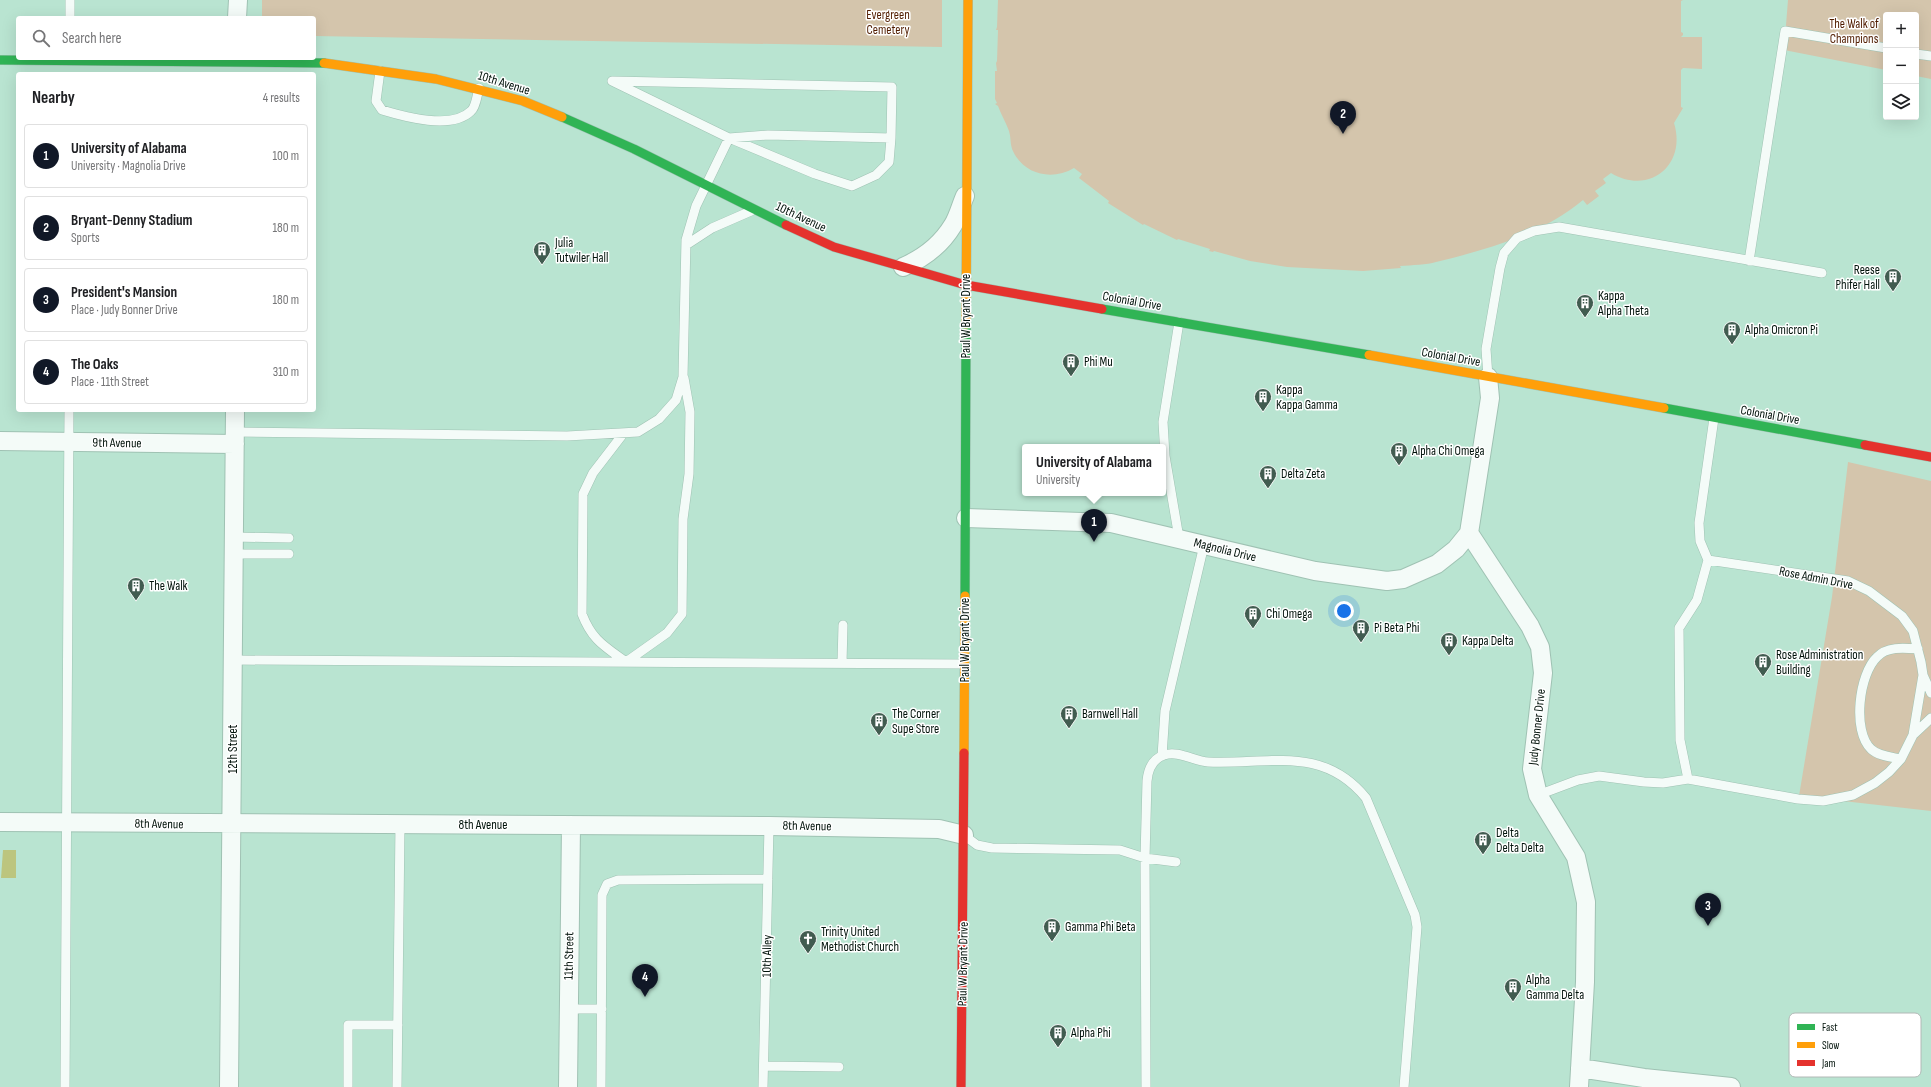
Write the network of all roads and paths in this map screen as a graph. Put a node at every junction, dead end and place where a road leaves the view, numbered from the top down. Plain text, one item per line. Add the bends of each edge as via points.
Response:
1 (70, 0) edge
2 (238, 0) edge
3 (968, 0) edge
4 (70, 16) edge
5 (237, 16) edge
6 (1883, 47) edge
7 (1919, 54) edge
8 (1931, 56) edge
9 (0, 60) edge
10 (70, 62) edge
11 (237, 64) edge
12 (380, 69) junction
13 (479, 88) junction
14 (729, 138) junction
15 (891, 138) junction
16 (705, 186) junction
17 (966, 193) junction
18 (753, 210) junction
19 (686, 245) junction
20 (1749, 261) junction
21 (903, 267) junction
22 (1822, 273) dead end
23 (966, 285) junction
24 (1178, 322) junction
25 (684, 377) junction
26 (1488, 377) junction
27 (69, 412) edge
28 (235, 412) edge
29 (1714, 418) junction
30 (623, 434) junction
31 (235, 438) junction
32 (0, 441) edge
33 (69, 442) junction
34 (1164, 444) edge
35 (1931, 457) edge
36 (1166, 462) edge
37 (966, 518) junction
38 (1469, 533) junction
39 (289, 538) dead end
40 (1178, 538) junction
41 (1204, 545) junction
42 (234, 546) junction
43 (289, 554) dead end
44 (1708, 560) junction
45 (843, 625) dead end
46 (1918, 649) junction
47 (233, 660) junction
48 (626, 662) junction
49 (842, 663) junction
50 (964, 664) junction
51 (1923, 675) junction
52 (1931, 693) edge
53 (1931, 718) edge
54 (1913, 735) junction
55 (1162, 756) junction
56 (1901, 759) junction
57 (1688, 780) junction
58 (1538, 795) junction
59 (0, 822) edge
60 (66, 823) junction
61 (232, 824) junction
62 (400, 824) junction
63 (571, 825) junction
64 (769, 826) junction
65 (964, 835) junction
66 (1145, 858) junction
67 (1176, 862) dead end
68 (768, 879) junction
69 (569, 1009) junction
70 (602, 1009) junction
71 (398, 1025) junction
72 (764, 1066) junction
73 (839, 1068) dead end
74 (1580, 1068) junction
75 (348, 1086) dead end
76 (65, 1087) edge
77 (229, 1087) edge
78 (397, 1087) edge
79 (568, 1087) edge
80 (601, 1087) edge
81 (764, 1087) edge
82 (961, 1087) edge
83 (1146, 1087) edge
84 (1404, 1087) edge
85 (1579, 1087) edge
86 (1731, 1087) edge

1 - 4 lane
2 - 5 street
3 - 17 main road, Paul W Bryant Drive
6 - 20 lane via 1785,31
7 - 8 lane
9 - 10 main road, 10th Avenue
10 - 11 main road, 10th Avenue
11 - 12 main road, 10th Avenue via 332,63
12 - 13 main road, 10th Avenue
12 - 13 lane via 376,101 382,110 400,115 445,122 462,118 472,110
13 - 16 main road, 10th Avenue via 523,101 576,123 634,149
14 - 15 lane via 768,135
14 - 15 lane via 815,174 852,186 876,175 889,162
14 - 15 lane via 612,81 892,87
14 - 16 lane
16 - 18 main road, 10th Avenue
16 - 19 lane via 696,206
17 - 21 street, Paul W Bryant Drive via 954,224 937,246 920,260
17 - 23 main road, Paul W Bryant Drive
18 - 19 lane via 712,228
18 - 21 main road, 10th Avenue via 834,247
19 - 25 lane
20 - 22 lane
20 - 26 lane via 1559,227 1534,231 1517,238 1504,253 1500,268 1486,349
21 - 23 main road, 10th Avenue
23 - 24 main road, Colonial Drive
23 - 37 main road, Paul W Bryant Drive
24 - 26 main road, Colonial Drive
24 - 34 lane via 1163,422
25 - 30 lane via 676,400 659,419 638,432
25 - 48 lane via 690,412 689,474 683,519 682,614 667,633
26 - 29 main road, Colonial Drive
26 - 38 street via 1490,398
27 - 33 lane
28 - 31 street, 12th Street
29 - 35 main road, Colonial Drive
29 - 44 lane via 1699,523 1700,541
30 - 31 lane
30 - 48 lane via 593,473 583,494 582,614 588,628 600,643
31 - 33 street, 9th Avenue
31 - 42 street, 12th Street
32 - 33 street, 9th Avenue
33 - 60 lane
36 - 40 lane
37 - 40 street, Magnolia Drive via 1112,522
37 - 50 main road, Paul W Bryant Drive
38 - 41 street, Magnolia Drive via 1456,549 1437,564 1404,578 1387,581 1315,571
38 - 58 street, Judy Bonner Drive via 1530,626 1540,647 1543,673 1532,769
39 - 42 lane
40 - 41 street, Magnolia Drive
41 - 55 lane via 1165,711
42 - 43 lane
42 - 47 street, 12th Street
44 - 46 lane, Rose Admin Drive via 1848,581 1869,590 1902,616 1913,631
44 - 57 lane via 1697,600 1679,628 1680,740
45 - 49 lane
46 - 51 lane, Rose Admin Drive
46 - 56 lane via 1889,650 1877,656 1869,667 1861,694 1861,725 1865,740 1872,750
47 - 48 lane
47 - 61 street, 12th Street
48 - 49 lane
49 - 50 lane
50 - 65 main road, Paul W Bryant Drive
51 - 52 lane, Rose Admin Drive
51 - 54 lane, Rose Admin Drive
53 - 54 lane, Rose Admin Drive
54 - 56 lane, Rose Admin Drive
55 - 66 lane via 1155,760 1148,772
55 - 84 lane via 1177,754 1207,762 1316,763 1347,778 1366,798 1415,915 1417,927
56 - 57 lane, Rose Admin Drive via 1875,783 1853,794 1823,801
57 - 58 lane, Rose Admin Drive via 1663,783 1599,776 1578,780
58 - 74 street, Judy Bonner Drive via 1576,857 1586,902
59 - 60 street, 8th Avenue
60 - 61 street, 8th Avenue
60 - 76 lane
61 - 62 street, 8th Avenue
61 - 77 street, 12th Street
62 - 63 street, 8th Avenue
62 - 71 lane
63 - 64 street, 8th Avenue
63 - 69 street, 11th Street
64 - 65 street, 8th Avenue via 939,829
64 - 68 lane, 10th Alley
65 - 66 lane via 977,845 992,848 1120,850
65 - 82 main road, Paul W Bryant Drive
66 - 67 lane
66 - 83 lane
68 - 70 lane via 618,880 607,884 602,895
68 - 72 lane, 10th Alley
69 - 70 lane
69 - 79 street, 11th Street
70 - 80 lane
71 - 75 lane via 348,1025
71 - 78 lane
72 - 73 lane
72 - 81 lane, 10th Alley
74 - 85 street, Judy Bonner Drive
74 - 86 street

